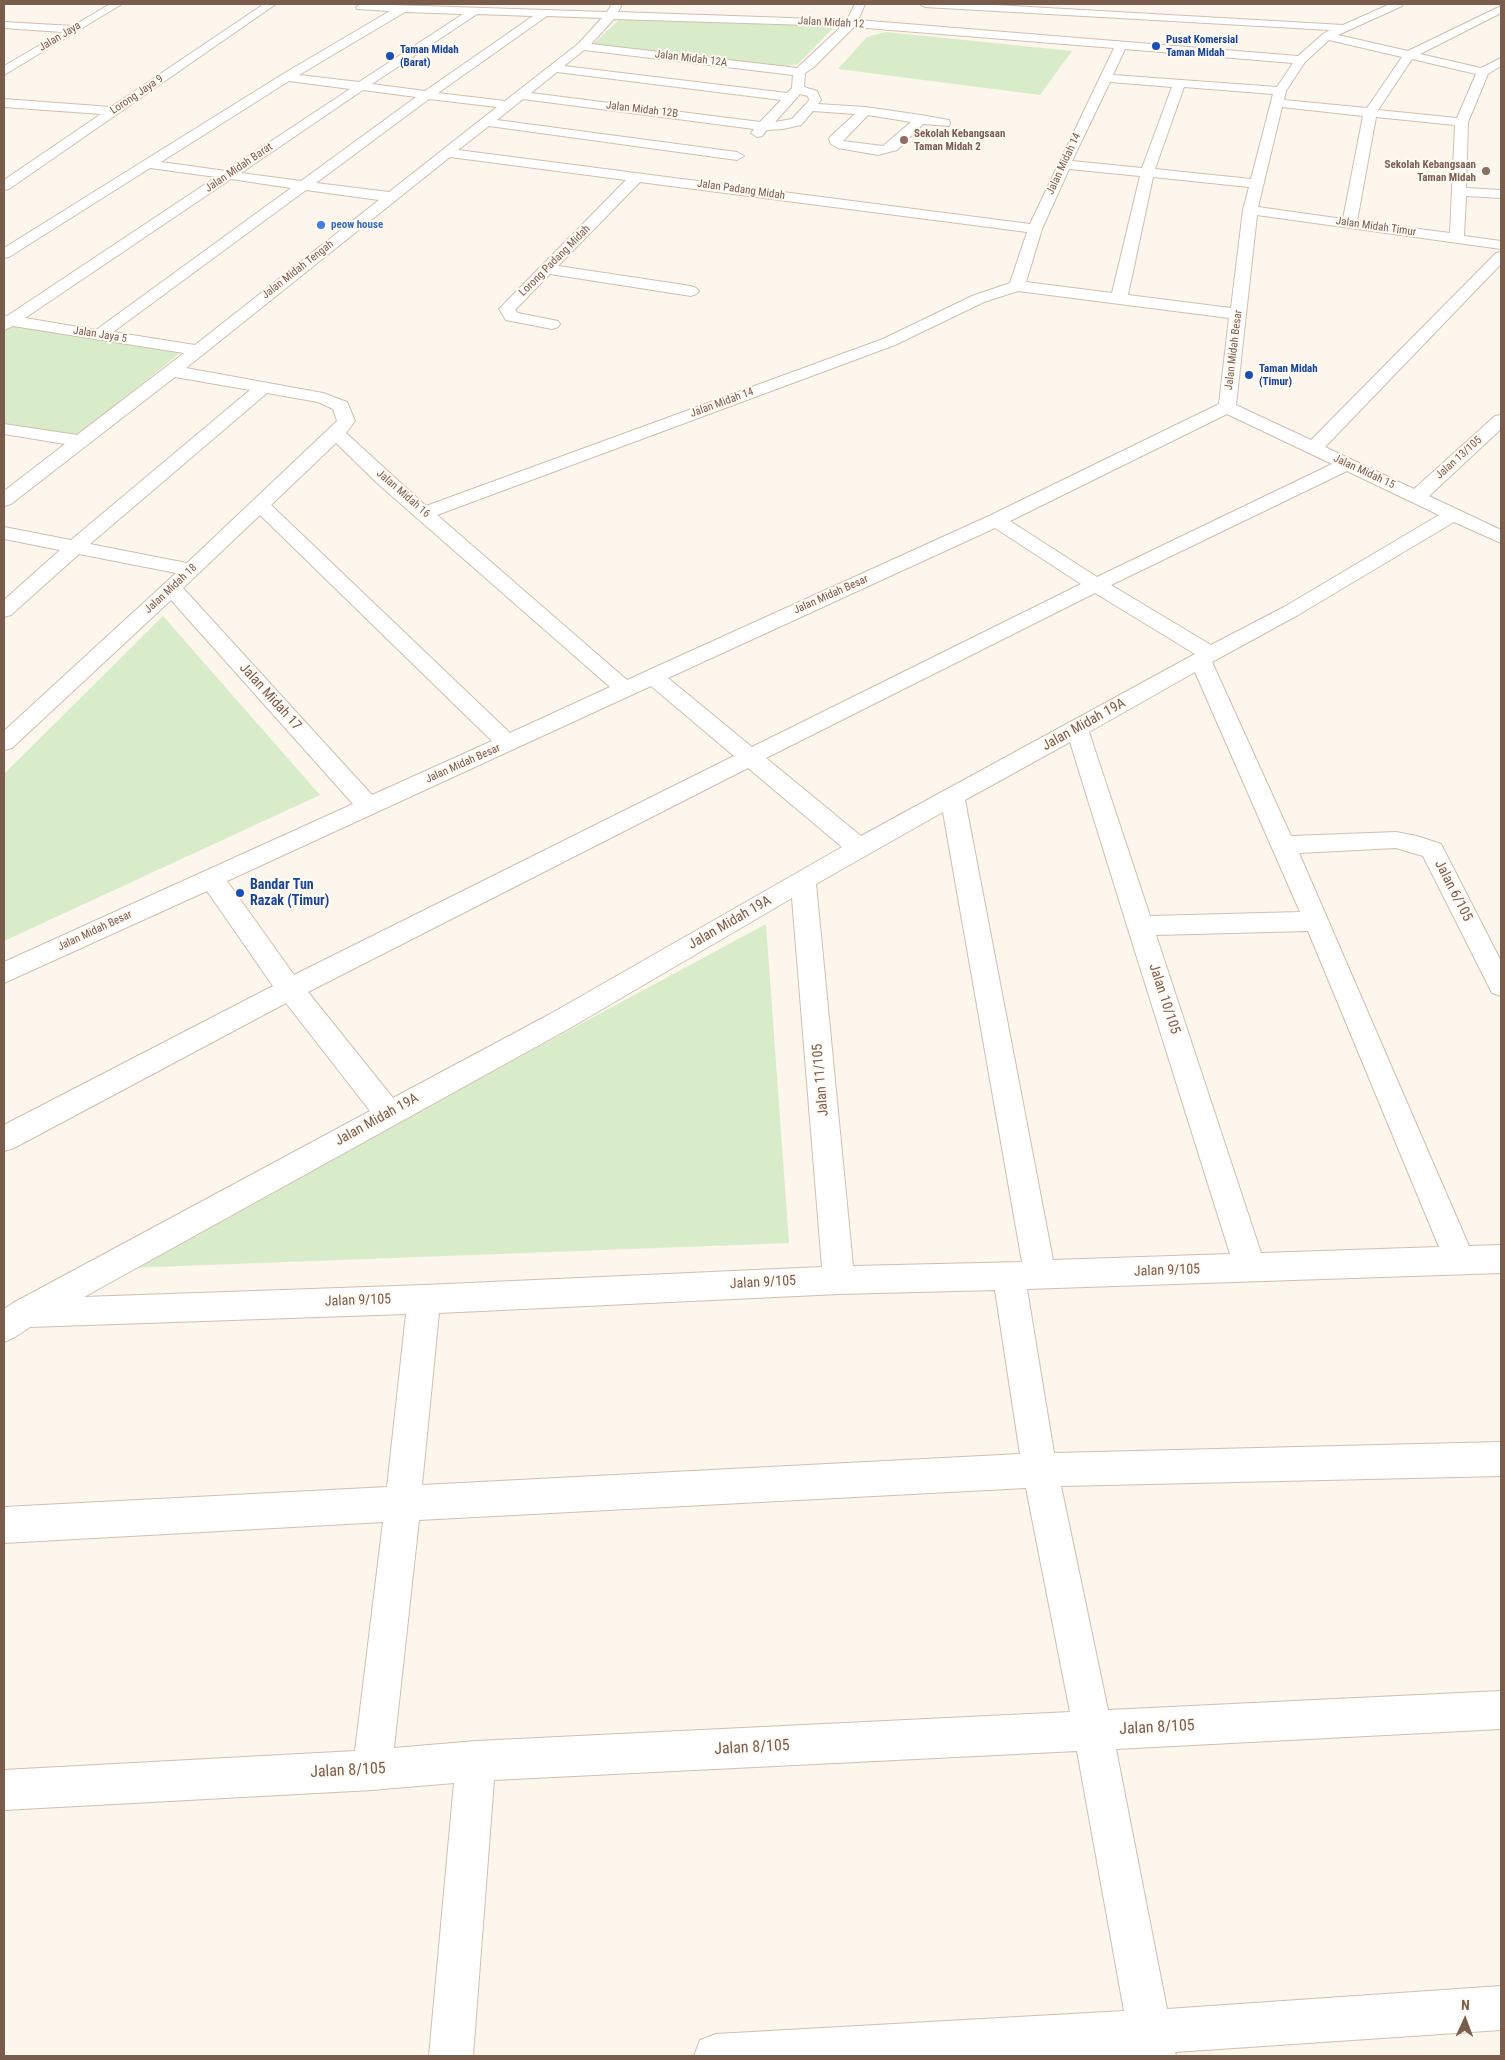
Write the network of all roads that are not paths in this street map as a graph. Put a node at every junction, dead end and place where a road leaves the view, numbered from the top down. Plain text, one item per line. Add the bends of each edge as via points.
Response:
1 (117, 4) edge
2 (270, 4) edge
3 (860, 4) edge
4 (924, 4) edge
5 (1397, 4) edge
6 (362, 5) edge
7 (403, 8) junction
8 (614, 9) edge
9 (1501, 9) edge
10 (474, 10) junction
11 (545, 13) junction
12 (851, 23) junction
13 (4, 26) edge
14 (1345, 28) junction
15 (75, 29) junction
16 (1095, 29) junction
17 (1327, 36) junction
18 (582, 46) junction
19 (1121, 46) junction
20 (1409, 55) junction
21 (1305, 56) junction
22 (1495, 66) edge
23 (554, 68) junction
24 (4, 71) edge
25 (799, 72) junction
26 (287, 77) junction
27 (1106, 78) junction
28 (1179, 83) junction
29 (362, 86) junction
30 (794, 93) junction
31 (428, 94) junction
32 (520, 95) junction
33 (1278, 97) junction
34 (4, 103) edge
35 (507, 105) junction
36 (810, 107) junction
37 (113, 111) junction
38 (865, 111) junction
39 (1370, 113) junction
40 (922, 119) junction
41 (485, 122) junction
42 (1462, 122) junction
43 (944, 123) dead end
44 (764, 126) junction
45 (446, 153) junction
46 (737, 156) junction
47 (148, 164) junction
48 (1064, 164) junction
49 (1147, 173) junction
50 (228, 175) junction
51 (637, 177) junction
52 (305, 184) junction
53 (1256, 184) junction
54 (4, 186) edge
55 (709, 186) junction
56 (1459, 192) junction
57 (1501, 194) edge
58 (391, 197) junction
59 (1250, 210) junction
60 (1349, 224) junction
61 (1035, 230) junction
62 (1457, 238) junction
63 (1501, 245) edge
64 (4, 254) edge
65 (1501, 256) edge
66 (548, 269) junction
67 (1016, 286) junction
68 (692, 291) dead end
69 (1119, 300) junction
70 (1238, 314) junction
71 (6, 322) edge
72 (552, 324) dead end
73 (99, 335) junction
74 (196, 350) junction
75 (172, 371) junction
76 (263, 388) junction
77 (1227, 407) junction
78 (1501, 420) edge
79 (4, 429) edge
80 (336, 433) junction
81 (80, 441) junction
82 (1314, 448) junction
83 (1347, 464) junction
84 (1416, 496) junction
85 (4, 500) edge
86 (260, 505) junction
87 (424, 512) junction
88 (1454, 514) junction
89 (996, 520) junction
90 (4, 533) edge
91 (1501, 537) edge
92 (75, 548) junction
93 (190, 570) junction
94 (1096, 585) junction
95 (172, 588) junction
96 (4, 611) edge
97 (1205, 657) junction
98 (652, 676) junction
99 (625, 689) junction
100 (13, 723) edge
101 (1077, 729) junction
102 (4, 743) edge
103 (509, 744) junction
104 (750, 757) junction
105 (952, 796) junction
106 (368, 805) junction
107 (1283, 845) junction
108 (859, 848) junction
109 (211, 877) junction
110 (803, 880) junction
111 (1317, 921) junction
112 (1140, 926) junction
113 (4, 973) edge
114 (1501, 986) edge
115 (290, 989) junction
116 (389, 1114) junction
117 (4, 1139) edge
118 (1501, 1259) edge
119 (1460, 1261) junction
120 (1250, 1268) junction
121 (1025, 1276) junction
122 (839, 1280) junction
123 (424, 1298) junction
124 (14, 1320) edge
125 (1501, 1459) edge
126 (1040, 1470) junction
127 (403, 1504) junction
128 (4, 1525) edge
129 (1501, 1710) edge
130 (1093, 1731) junction
131 (476, 1761) junction
132 (372, 1770) junction
133 (4, 1790) edge
134 (1501, 2008) edge
135 (1152, 2044) edge
136 (451, 2056) edge
137 (716, 2056) edge

1 - 15 street, Jalan Jaya
2 - 37 street, Lorong Jaya 9
3 - 12 street
4 - 16 street
5 - 14 street, Jalan Midah Besar
6 - 7 street, Jalan Midah 12
7 - 10 street, Jalan Midah 12
7 - 26 street
8 - 11 street, Jalan Midah 12
8 - 12 street, Jalan Midah 12
8 - 18 street, Jalan Midah Tengah
9 - 20 street
10 - 11 street, Jalan Midah 12
10 - 29 street, Jalan Midah Barat
11 - 31 street
12 - 16 street, Jalan Midah 12
12 - 25 street
13 - 15 street
14 - 16 street
14 - 17 street, Jalan Midah Besar
15 - 24 street, Jalan Jaya
16 - 19 street, Jalan Midah 12
16 - 21 street
17 - 20 street
17 - 21 street, Jalan Midah Besar
18 - 23 street, Jalan Midah Tengah
18 - 25 street, Jalan Midah 12A
19 - 21 street, Jalan Midah 12
19 - 27 street, Jalan Midah 14
20 - 22 street
20 - 39 street
21 - 33 street, Jalan Midah Besar
22 - 42 street
23 - 30 street
23 - 32 street, Jalan Midah Tengah
25 - 30 street
26 - 29 street
26 - 47 street
27 - 28 street
27 - 48 street, Jalan Midah 14
28 - 33 street
28 - 49 street
29 - 31 street
29 - 50 street, Jalan Midah Barat
30 - 36 street via 813,94 815,100
30 - 44 street
31 - 35 street
31 - 52 street
32 - 35 street, Jalan Midah Tengah
32 - 44 street, Jalan Midah 12B
33 - 39 street
33 - 53 street, Jalan Midah Besar
34 - 37 street
35 - 41 street, Jalan Midah Tengah
36 - 38 street
36 - 44 street, Jalan Midah 12B via 796,122
37 - 54 street, Lorong Jaya 9
38 - 40 street
38 - 40 street via 836,139 838,144 886,150
39 - 42 street
39 - 60 street
40 - 43 street
41 - 45 street, Jalan Midah Tengah
41 - 46 street
42 - 56 street
44 - 46 street
45 - 51 street, Jalan Padang Midah
45 - 58 street, Jalan Midah Tengah
46 - 55 street
47 - 50 street
47 - 64 street
48 - 49 street
48 - 61 street, Jalan Midah 14
49 - 53 street
49 - 69 street
50 - 52 street
50 - 71 street, Jalan Midah Barat
51 - 55 street, Jalan Padang Midah
51 - 66 street, Lorong Padang Midah
52 - 58 street
52 - 73 street
53 - 59 street, Jalan Midah Besar
55 - 61 street, Jalan Padang Midah
56 - 57 street
56 - 62 street
58 - 74 street, Jalan Midah Tengah
59 - 60 street, Jalan Midah Timur
59 - 70 street, Jalan Midah Besar
60 - 62 street, Jalan Midah Timur
61 - 67 street, Jalan Midah 14
62 - 63 street, Jalan Midah Timur
65 - 82 street
66 - 68 street
66 - 72 street, Lorong Padang Midah via 507,309 512,316
67 - 69 street, Jalan Midah 14
67 - 87 street, Jalan Midah 14 via 978,299 889,342
69 - 70 street, Jalan Midah 14
70 - 77 street, Jalan Midah Besar
71 - 73 street, Jalan Jaya 5
73 - 74 street, Jalan Jaya 5
74 - 75 street, Jalan Midah Tengah
75 - 76 street
75 - 81 street, Jalan Midah Tengah
76 - 80 street via 323,398 341,406 346,421
76 - 92 street
77 - 82 street, Jalan Midah 15
77 - 89 street, Jalan Midah Besar
78 - 84 street, Jalan 13/105
79 - 81 street
80 - 86 street, Jalan Midah 18
80 - 87 street, Jalan Midah 16
81 - 85 street, Jalan Midah Tengah
82 - 83 street, Jalan Midah 15
83 - 84 street, Jalan Midah 15
83 - 94 street
84 - 88 street, Jalan Midah 15
86 - 93 street, Jalan Midah 18
86 - 103 street
87 - 99 street, Jalan Midah 16
88 - 91 street, Jalan Midah 15
88 - 97 street, Jalan Midah 19A via 1292,611
89 - 94 street
89 - 98 street, Jalan Midah Besar
90 - 92 street
92 - 93 street
92 - 96 street
93 - 95 street, Jalan Midah 18
94 - 97 street
94 - 104 street
95 - 100 street, Jalan Midah 18
95 - 106 street, Jalan Midah 17
97 - 101 street, Jalan Midah 19A
97 - 107 street
98 - 99 street, Jalan Midah Besar
98 - 104 street
99 - 103 street, Jalan Midah Besar
100 - 102 street, Jalan Midah 18
101 - 105 street, Jalan Midah 19A
101 - 112 street, Jalan 10/105
103 - 106 street, Jalan Midah Besar
104 - 108 street
104 - 115 street
105 - 108 street, Jalan Midah 19A
105 - 121 street
106 - 109 street, Jalan Midah Besar
107 - 111 street
107 - 114 street, Jalan 6/105 via 1396,840 1432,850
108 - 110 street, Jalan Midah 19A
109 - 113 street, Jalan Midah Besar
109 - 115 street
110 - 116 street, Jalan Midah 19A via 560,1021
110 - 122 street, Jalan 11/105
111 - 112 street
111 - 119 street
112 - 120 street, Jalan 10/105
115 - 116 street
115 - 117 street
116 - 124 street, Jalan Midah 19A
118 - 119 street, Jalan 9/105
119 - 120 street, Jalan 9/105
120 - 121 street, Jalan 9/105
121 - 122 street, Jalan 9/105
121 - 126 street
122 - 123 street, Jalan 9/105
123 - 124 street, Jalan 9/105
123 - 127 street
125 - 126 street
126 - 127 street
126 - 130 street
127 - 128 street
127 - 132 street
129 - 130 street, Jalan 8/105
130 - 131 street, Jalan 8/105
130 - 135 street
131 - 132 street, Jalan 8/105
131 - 136 street
132 - 133 street, Jalan 8/105
134 - 135 street
135 - 137 street

